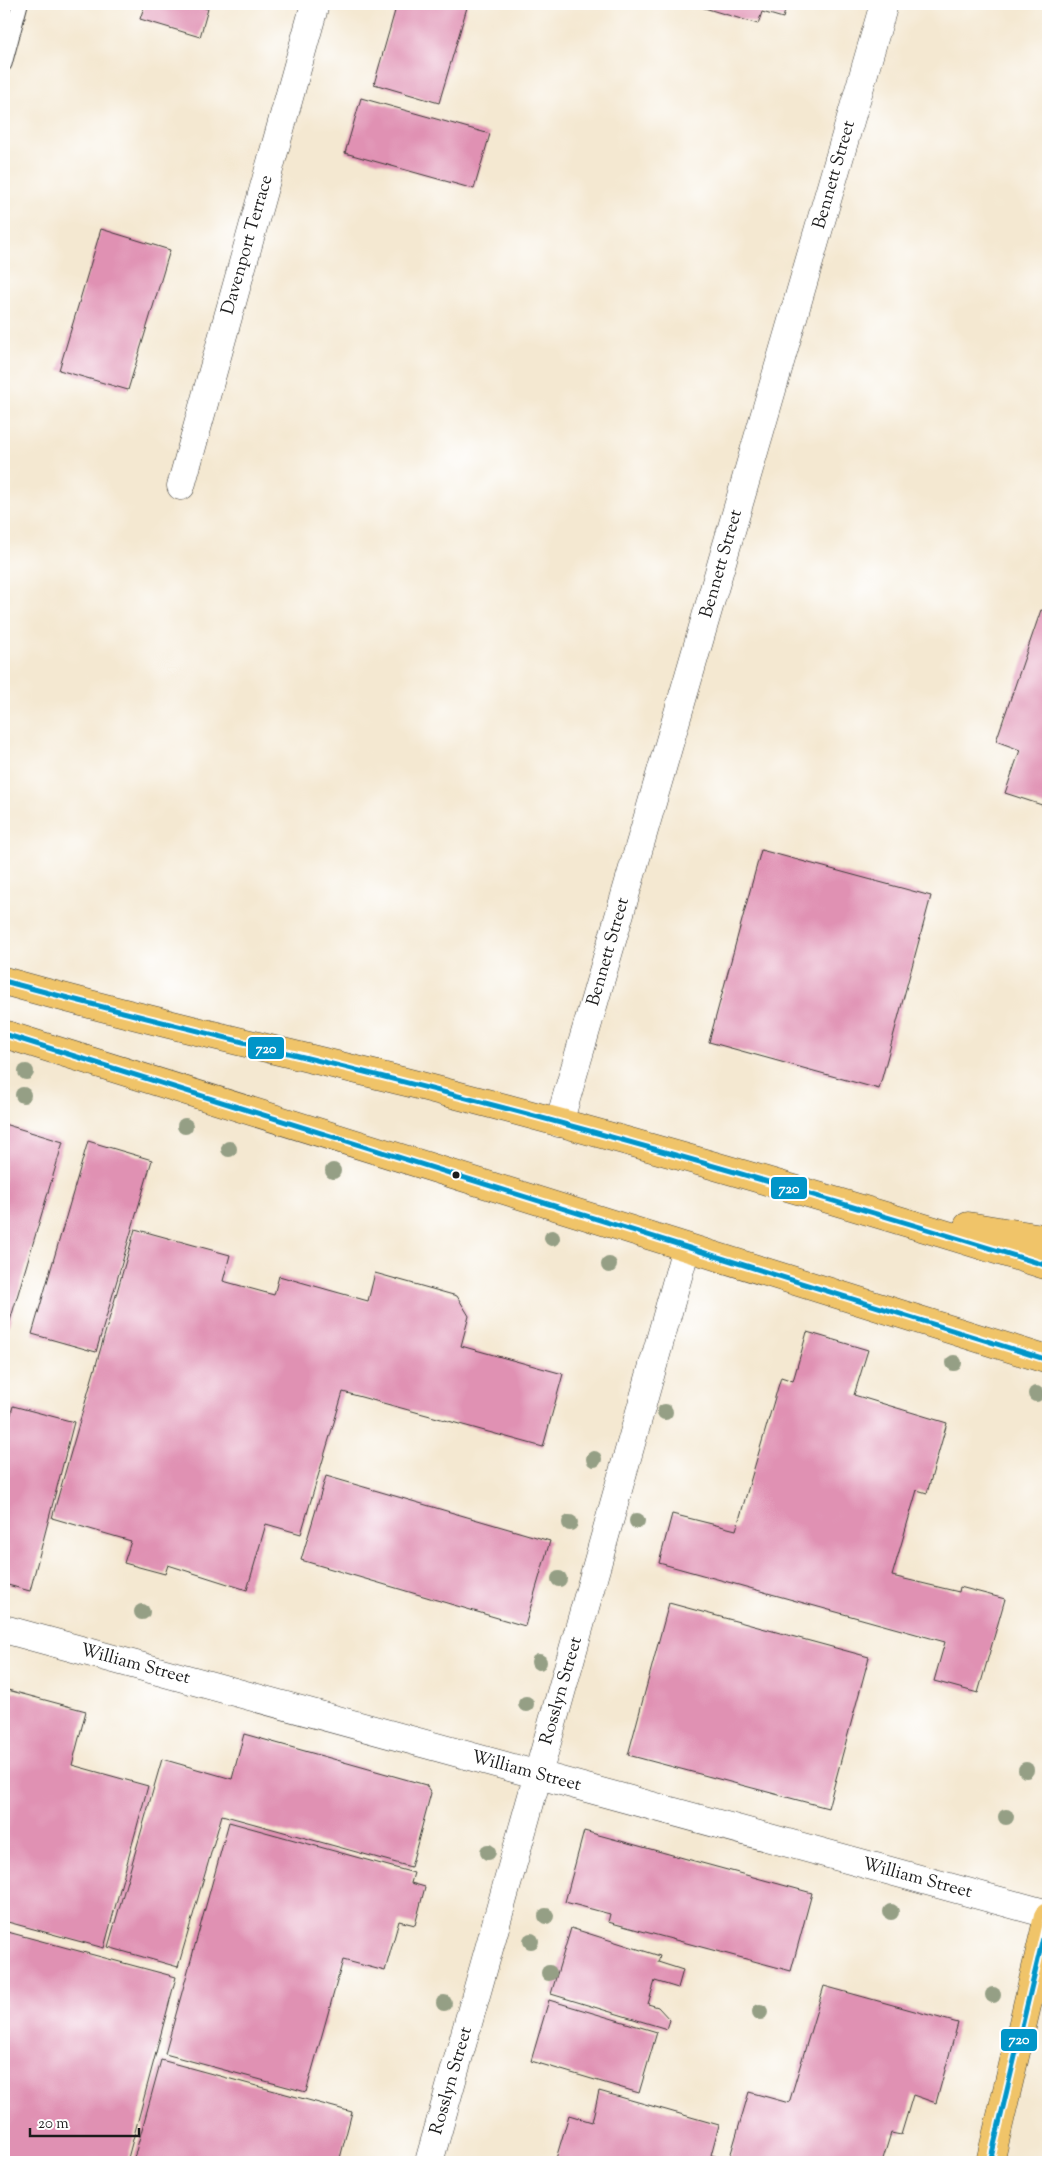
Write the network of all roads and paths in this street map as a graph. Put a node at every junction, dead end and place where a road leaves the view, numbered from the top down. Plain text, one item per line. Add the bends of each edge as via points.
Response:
1 (20, 4) edge
2 (315, 4) edge
3 (884, 4) edge
4 (4, 64) edge
5 (181, 486) dead end
6 (4, 982) edge
7 (4, 1034) edge
8 (559, 1123) junction
9 (873, 1211) junction
10 (1048, 1240) edge
11 (686, 1248) junction
12 (1048, 1266) edge
13 (1048, 1360) edge
14 (4, 1629) edge
15 (538, 1776) junction
16 (1048, 1916) edge
17 (429, 2162) edge
18 (990, 2162) edge

1 - 4 lane
2 - 5 street, Davenport Terrace
3 - 8 street, Bennett Street
6 - 8 main road
7 - 11 main road
8 - 9 main road
9 - 10 main road
9 - 12 main road
11 - 13 main road
11 - 15 street, Rosslyn Street
14 - 15 street, William Street
15 - 16 street, William Street
15 - 17 street, Rosslyn Street
16 - 18 main road

